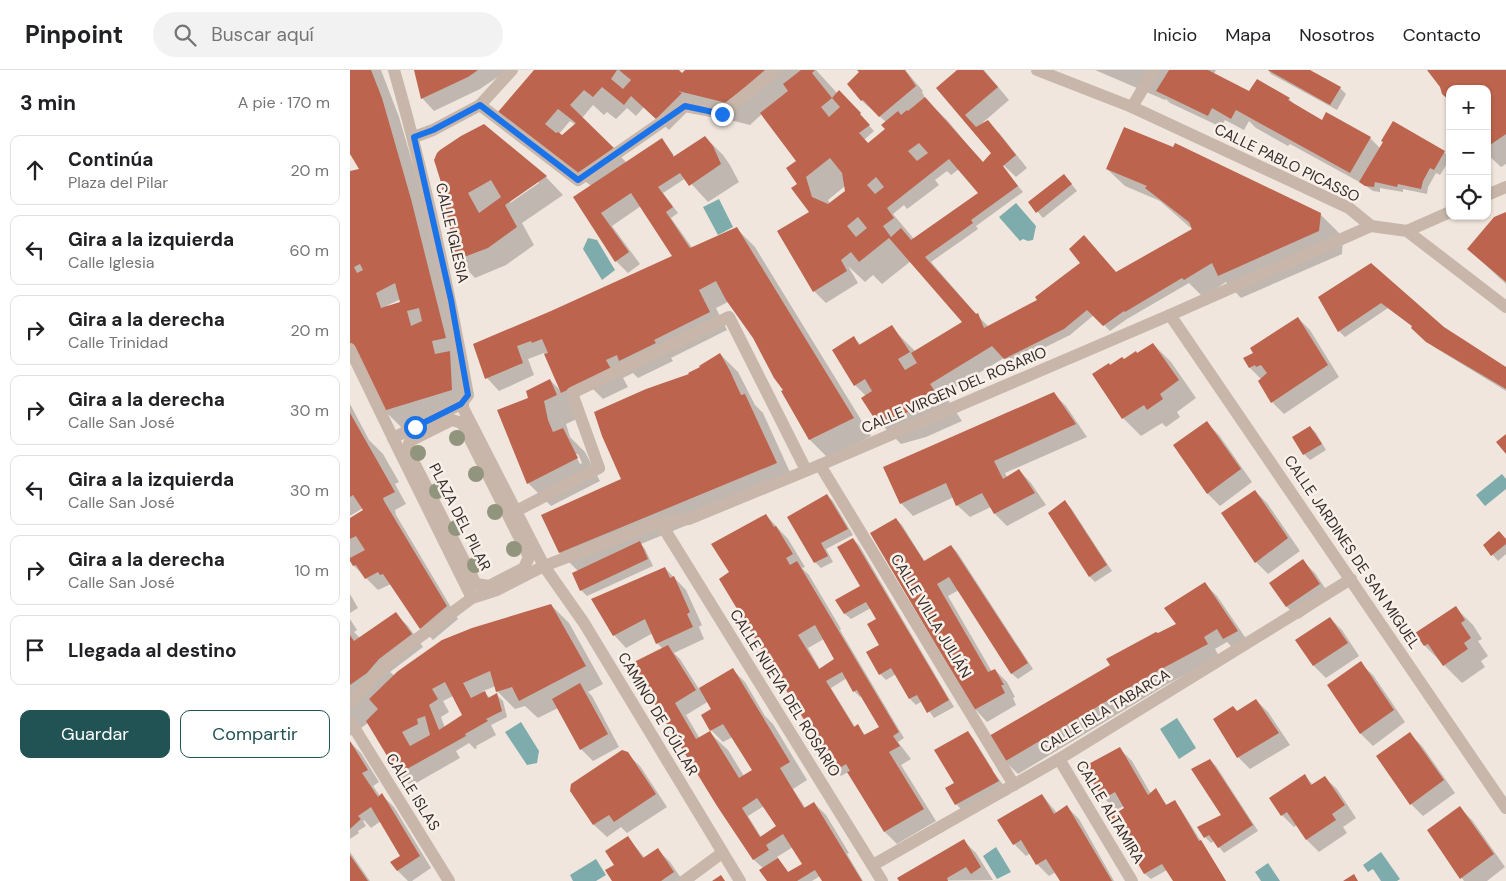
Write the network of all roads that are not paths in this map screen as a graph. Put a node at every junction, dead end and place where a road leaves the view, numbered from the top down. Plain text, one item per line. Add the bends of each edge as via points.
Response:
1 (394, 70) edge
2 (512, 70) edge
3 (776, 70) edge
4 (1037, 70) edge
5 (1154, 70) edge
6 (480, 105) junction
7 (1132, 106) junction
8 (414, 137) junction
9 (1506, 187) edge
10 (1491, 193) edge
11 (1446, 214) edge
12 (1371, 226) junction
13 (1407, 231) junction
14 (1506, 307) edge
15 (1170, 315) junction
16 (350, 349) edge
17 (461, 404) junction
18 (452, 420) joint
19 (393, 438) junction
20 (820, 465) junction
21 (806, 470) junction
22 (516, 511) junction
23 (660, 522) junction
24 (544, 566) junction
25 (1351, 580) junction
26 (472, 598) junction
27 (350, 703) edge
28 (350, 720) edge
29 (1060, 759) junction
30 (1014, 784) junction
31 (1506, 808) edge
32 (722, 853) junction
33 (873, 866) junction
34 (449, 881) edge
35 (684, 881) edge
36 (740, 881) edge
37 (882, 881) edge
38 (1132, 881) edge

1 - 8 street, CALLE IGLESIA
2 - 6 street
3 - 6 street via 722,114 685,106 578,180
4 - 7 street, CALLE PABLO PICASSO
5 - 7 street
6 - 8 street
7 - 12 street, CALLE PABLO PICASSO via 1349,208
8 - 17 street, CALLE IGLESIA via 451,300 468,395
9 - 10 street
11 - 13 street
12 - 13 street
12 - 15 street, CALLE VIRGEN DEL ROSARIO
13 - 14 street
15 - 20 street, CALLE VIRGEN DEL ROSARIO
15 - 25 street, CALLE JARDINES DE SAN MIGUEL
16 - 19 street
17 - 19 street
17 - 22 street, CAMINO DE CÚLLAR
18 - 18 street, PLAZA DEL PILAR via 462,423 529,557 524,568 489,586 476,584 407,449 410,441
19 - 26 street
20 - 21 street, CALLE VIRGEN DEL ROSARIO
20 - 30 street, CALLE VILLA JULIÁN
21 - 22 street via 729,317 572,394 599,468
21 - 23 street, CALLE VIRGEN DEL ROSARIO via 689,519
22 - 24 street, CAMINO DE CÚLLAR
23 - 24 street, CALLE VIRGEN DEL ROSARIO
23 - 33 street, CALLE NUEVA DEL ROSARIO
24 - 26 street, CALLE VIRGEN DEL ROSARIO via 497,590
24 - 32 street, CAMINO DE CÚLLAR via 584,623
25 - 29 street, CALLE ISLA TABARCA
25 - 31 street, CALLE JARDINES DE SAN MIGUEL
26 - 27 street via 394,656
28 - 34 street, CALLE ISLAS
29 - 30 street, CALLE ISLA TABARCA
29 - 38 street, CALLE ALTAMIRA
30 - 33 street, CALLE ISLA TABARCA
32 - 35 street
32 - 36 street, CAMINO DE CÚLLAR
33 - 37 street, CALLE NUEVA DEL ROSARIO

